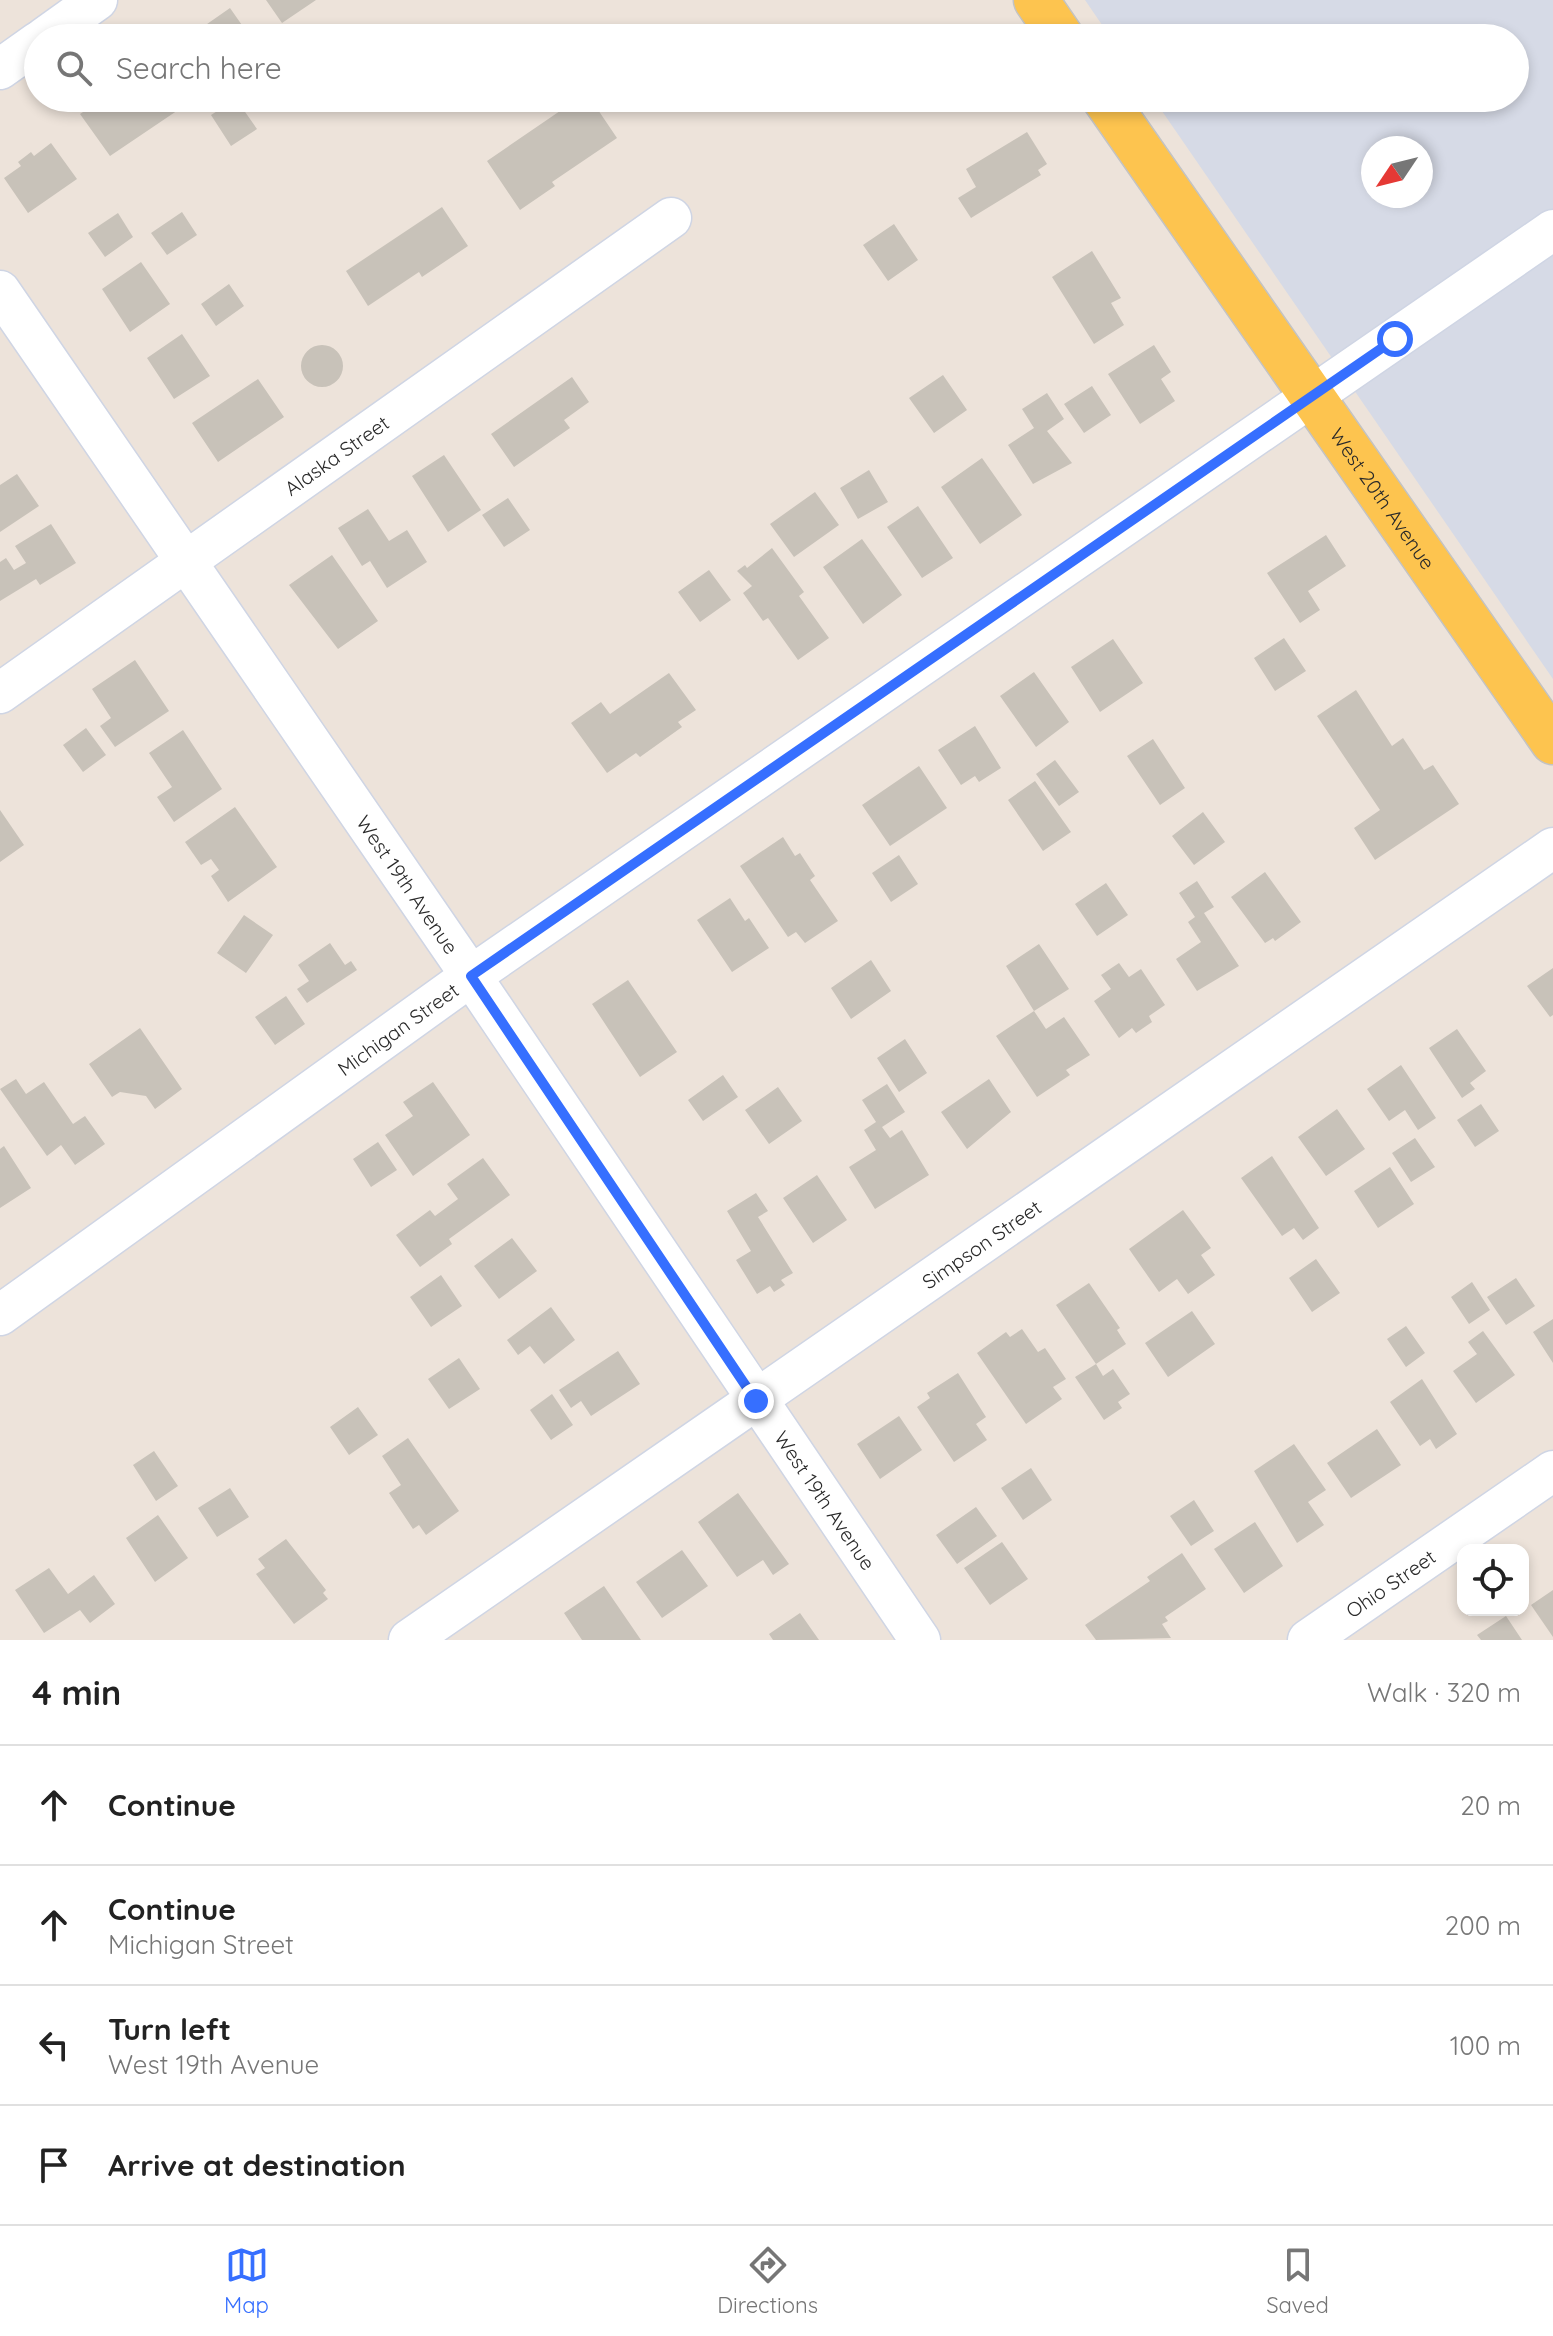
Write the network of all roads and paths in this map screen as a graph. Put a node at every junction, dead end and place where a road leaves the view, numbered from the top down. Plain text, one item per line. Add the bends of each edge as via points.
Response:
1 (97, 0) edge
2 (1036, 0) edge
3 (64, 24) edge
4 (1052, 24) edge
5 (24, 52) edge
6 (0, 69) edge
7 (1114, 112) edge
8 (671, 218) dead end
9 (1553, 230) edge
10 (0, 291) edge
11 (1313, 396) junction
12 (186, 562) junction
13 (0, 693) edge
14 (1553, 742) edge
15 (1553, 848) edge
16 (471, 976) junction
17 (0, 1315) edge
18 (756, 1401) junction
19 (1553, 1471) edge
20 (409, 1640) edge
21 (920, 1640) edge
22 (1308, 1640) edge

1 - 3 street
2 - 4 main road
5 - 6 street
7 - 11 main road, West 20th Avenue
8 - 12 street, Alaska Street
9 - 11 street, Michigan Street
10 - 12 street, West 19th Avenue
11 - 14 main road, West 20th Avenue
11 - 16 street, Michigan Street
12 - 13 street, Alaska Street
12 - 16 street, West 19th Avenue
15 - 18 street, Simpson Street
16 - 17 street, Michigan Street
16 - 18 street, West 19th Avenue
18 - 20 street, Simpson Street
18 - 21 street, West 19th Avenue
19 - 22 street, Ohio Street

